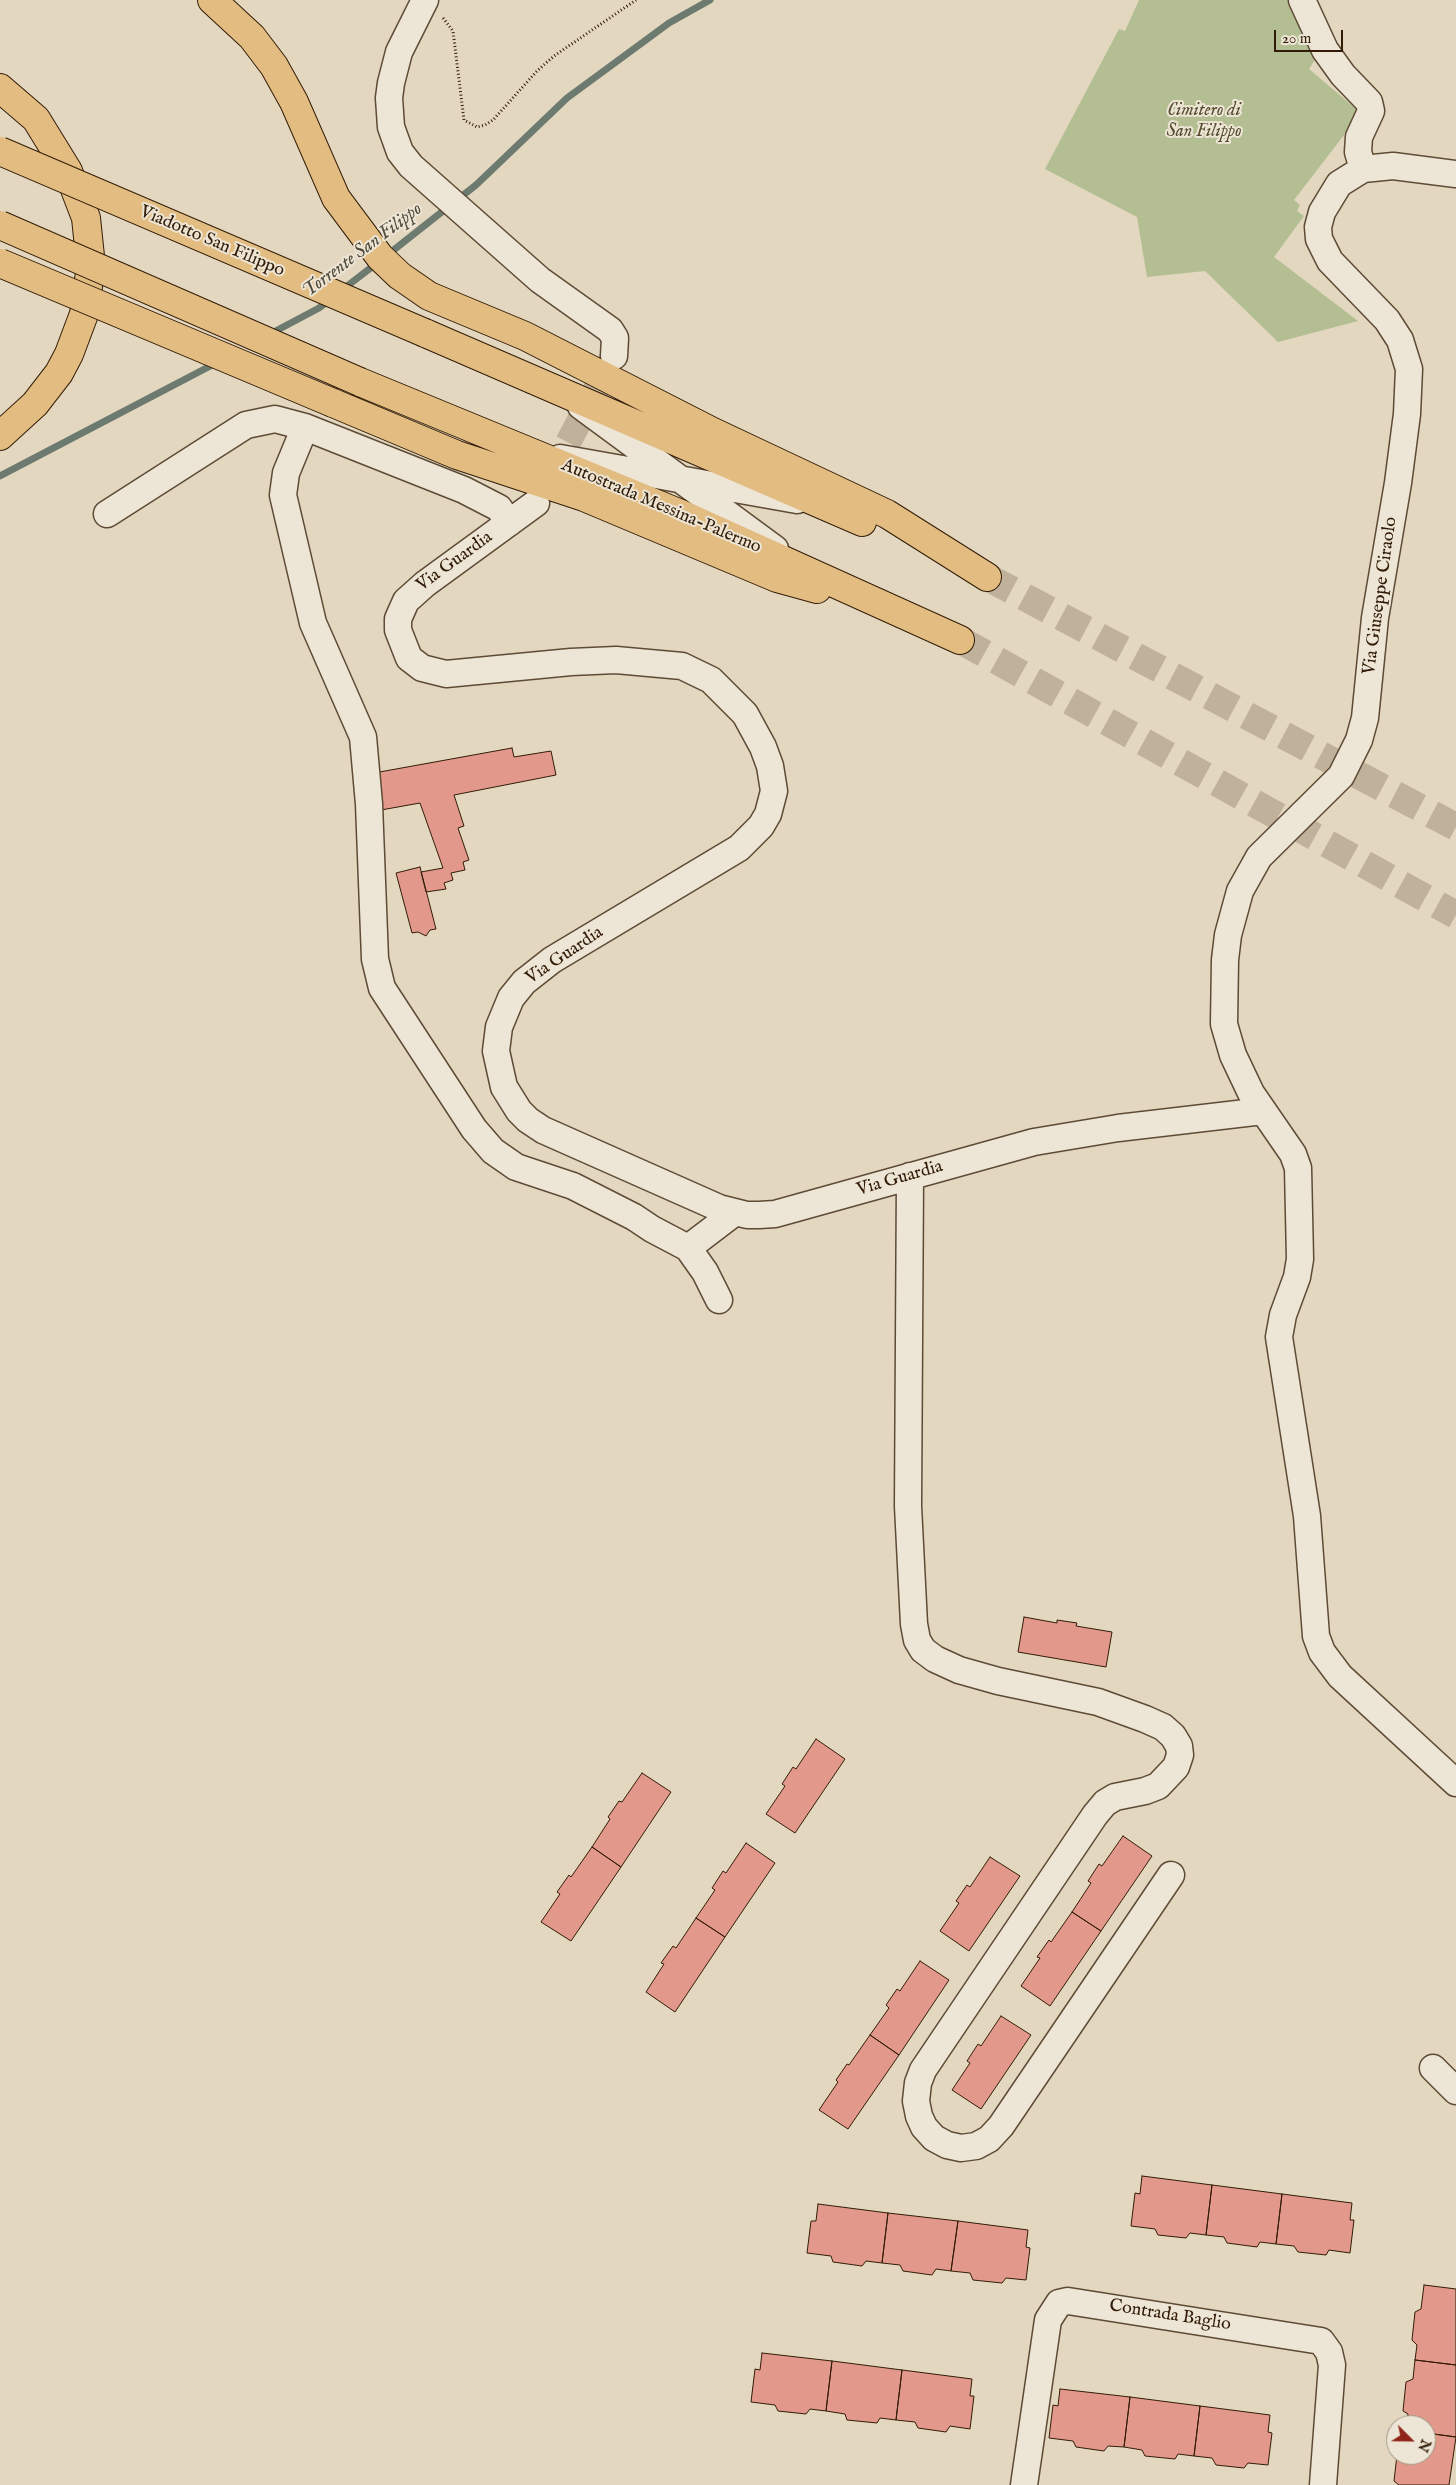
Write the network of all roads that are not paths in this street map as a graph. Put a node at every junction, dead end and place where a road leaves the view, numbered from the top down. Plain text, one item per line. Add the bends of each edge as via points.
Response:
1 (212, 0) edge
2 (1302, 0) edge
3 (433, 8) edge
4 (0, 88) edge
5 (0, 151) edge
6 (1363, 169) junction
7 (1456, 174) edge
8 (0, 225) edge
9 (0, 263) edge
10 (614, 356) tunnel mouth
11 (562, 392) junction
12 (305, 428) junction
13 (0, 436) edge
14 (533, 453) junction
15 (678, 478) junction
16 (536, 503) tunnel mouth
17 (822, 505) junction
18 (107, 514) dead end
19 (509, 523) junction
20 (794, 564) junction
21 (895, 610) junction
22 (960, 640) tunnel mouth
23 (1263, 1111) junction
24 (910, 1176) junction
25 (734, 1213) junction
26 (688, 1248) junction
27 (718, 1300) dead end
28 (1456, 1783) edge
29 (1171, 1875) dead end
30 (1433, 2068) dead end
31 (1456, 2091) edge
32 (1024, 2485) edge
33 (1323, 2485) edge

1 - 17 highway via 246,30 274,66 294,102 336,198 366,240 400,276 429,296 524,336 712,432 887,514 987,577
2 - 6 street via 1326,50 1343,75 1369,102 1371,111 1358,144
3 - 10 street via 399,52 389,98 395,141 411,166 492,239 610,330 615,338
4 - 13 highway via 36,119 68,171 86,218 90,266 84,314 59,373 35,404
5 - 11 highway, Viadotto San Filippo, bridge
6 - 7 street, Via Giuseppe Ciraolo via 1393,166
6 - 23 street, Via Giuseppe Ciraolo via 1339,184 1330,197 1318,227 1319,239 1330,262 1387,320 1400,340 1408,369 1407,414 1375,618 1360,740 1341,776 1272,842 1250,869 1240,891 1228,935 1224,1009 1227,1039 1251,1093
8 - 14 highway, Autostrada Messina-Palermo, bridge via 360,382
9 - 21 highway, bridge via 457,455 584,496 777,578
11 - 15 street
11 - 17 highway
12 - 18 street via 275,419 246,425
12 - 19 street via 464,490 499,508
12 - 26 street via 286,473 283,495 313,623 363,737 375,959 382,988 474,1129 503,1159 516,1167 573,1186
14 - 15 street
14 - 20 highway, Autostrada Messina-Palermo
15 - 17 street
15 - 20 street
16 - 19 street, Via Guardia
19 - 25 street, Via Guardia via 406,601 398,619 398,630 405,650 415,664 434,673 446,674 616,660 682,666 711,680 745,714 763,747 774,790 768,814 761,826 739,848 552,960 524,982 511,998 499,1027 496,1051 504,1087 519,1111 544,1130
20 - 21 highway, Autostrada Messina-Palermo
21 - 22 highway, Autostrada Messina-Palermo
23 - 24 street, Via Guardia via 1118,1128 1034,1142
23 - 28 street, Via Giuseppe Ciraolo via 1293,1154 1300,1181 1300,1259 1279,1337 1307,1516 1316,1636 1322,1652 1340,1676
24 - 25 street, Via Guardia via 775,1214
24 - 29 street via 908,1506 917,1640 929,1655 959,1670 1098,1702 1145,1719 1163,1727 1173,1736 1180,1755 1176,1766 1158,1786 1115,1797 1095,1815 923,2070 916,2101 924,2127 934,2138 961,2148 976,2146 989,2139 1001,2126
25 - 26 street
26 - 27 street via 705,1272
30 - 31 street
32 - 33 street, Contrada Baglio via 1048,2320 1059,2303 1068,2301 1321,2341 1329,2352 1332,2366

